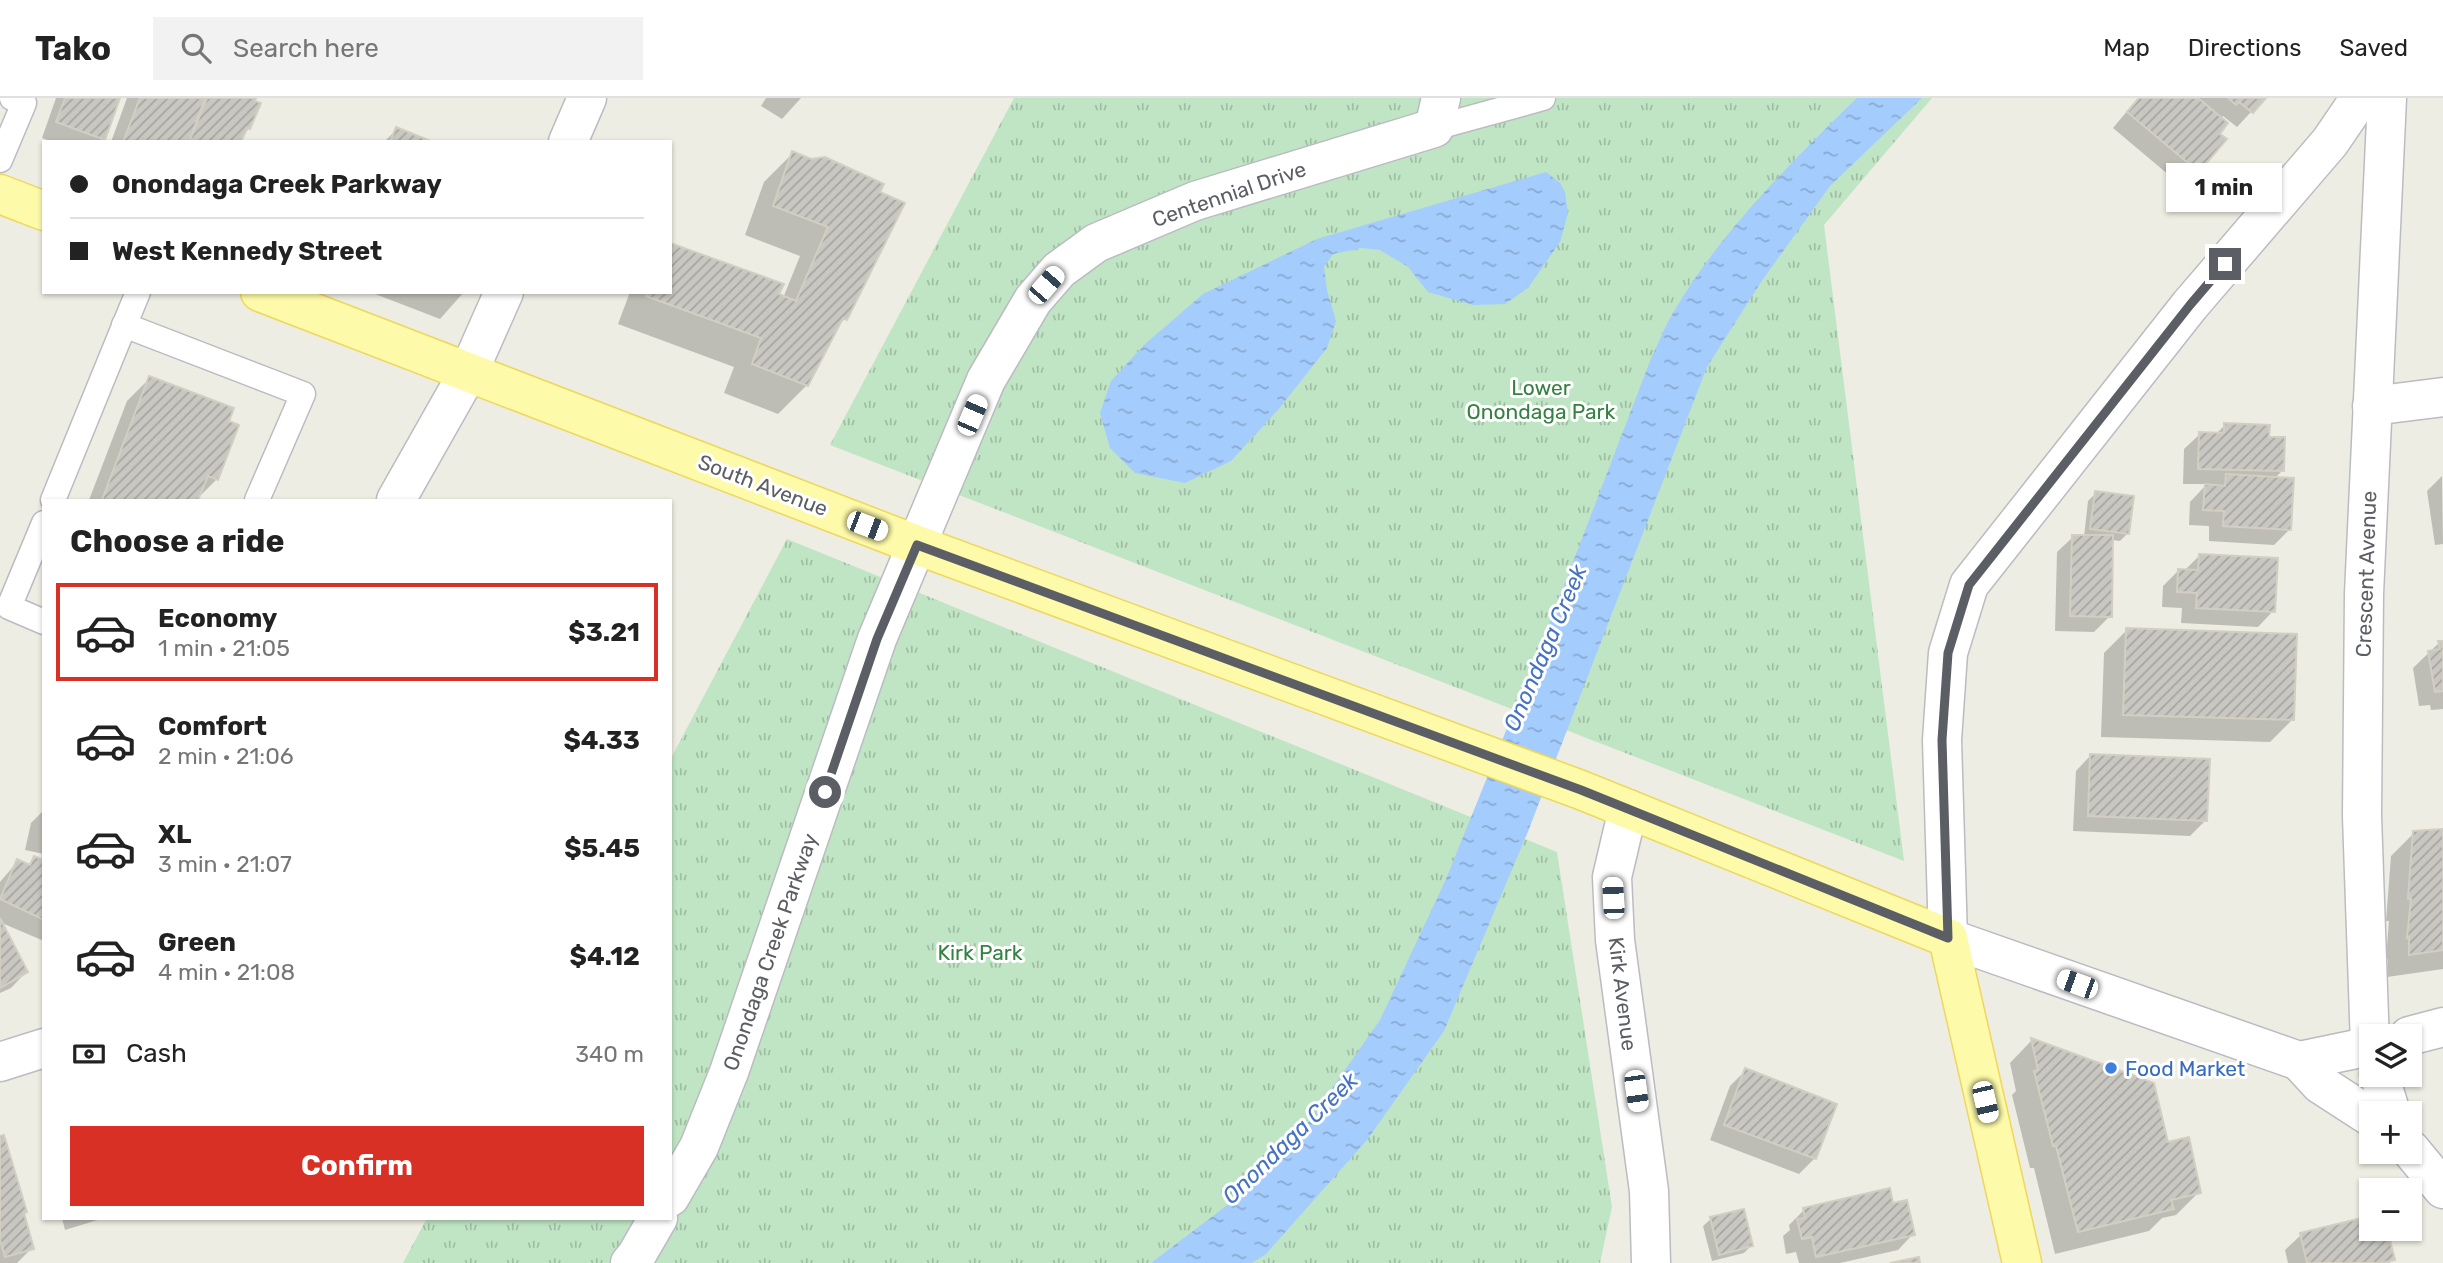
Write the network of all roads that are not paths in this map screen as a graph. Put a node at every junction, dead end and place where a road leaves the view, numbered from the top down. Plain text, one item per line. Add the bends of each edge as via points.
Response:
1 (12, 98) edge
2 (587, 98) edge
3 (1543, 98) edge
4 (2360, 98) edge
5 (2387, 98) edge
6 (1438, 113) edge
7 (569, 140) edge
8 (0, 160) edge
9 (0, 194) edge
10 (42, 210) edge
11 (137, 294) edge
12 (265, 294) edge
13 (502, 294) edge
14 (124, 325) junction
15 (470, 371) junction
16 (2443, 397) edge
17 (2372, 406) junction
18 (53, 499) edge
19 (257, 499) edge
20 (397, 499) edge
21 (42, 534) edge
22 (917, 545) junction
23 (38, 555) edge
24 (42, 621) edge
25 (1628, 809) junction
26 (1948, 938) junction
27 (2370, 1024) edge
28 (2443, 1027) edge
29 (2422, 1033) edge
30 (42, 1049) edge
31 (2359, 1049) edge
32 (2299, 1061) junction
33 (0, 1062) edge
34 (2359, 1109) edge
35 (2422, 1164) edge
36 (2443, 1189) edge
37 (672, 1194) edge
38 (657, 1220) edge
39 (629, 1263) edge
40 (1651, 1263) edge
41 (2022, 1263) edge

1 - 8 lane via 23,103
2 - 7 street
3 - 6 lane
4 - 26 street via 2330,142 2190,305 1969,585 1948,653 1942,740
5 - 17 street, Crescent Avenue
6 - 22 street, Centennial Drive via 1195,201 1097,243 1059,270 1033,300 986,380
9 - 10 main road
11 - 14 lane
12 - 15 main road, South Avenue
13 - 15 street
14 - 18 lane
14 - 19 lane via 303,394
15 - 20 street
15 - 22 main road, South Avenue
16 - 17 street
17 - 27 street, Crescent Avenue via 2362,802
21 - 23 lane
22 - 25 main road, South Avenue
22 - 37 street, Onondaga Creek Parkway via 877,639 729,1072 699,1147
23 - 24 lane via 9,607
25 - 26 main road, South Avenue
25 - 40 street, Kirk Avenue via 1612,877 1615,940 1649,1191
26 - 32 street, South Avenue
26 - 41 main road
28 - 29 street
30 - 33 street
31 - 32 street
32 - 34 street via 2320,1084
35 - 36 street
38 - 39 street

